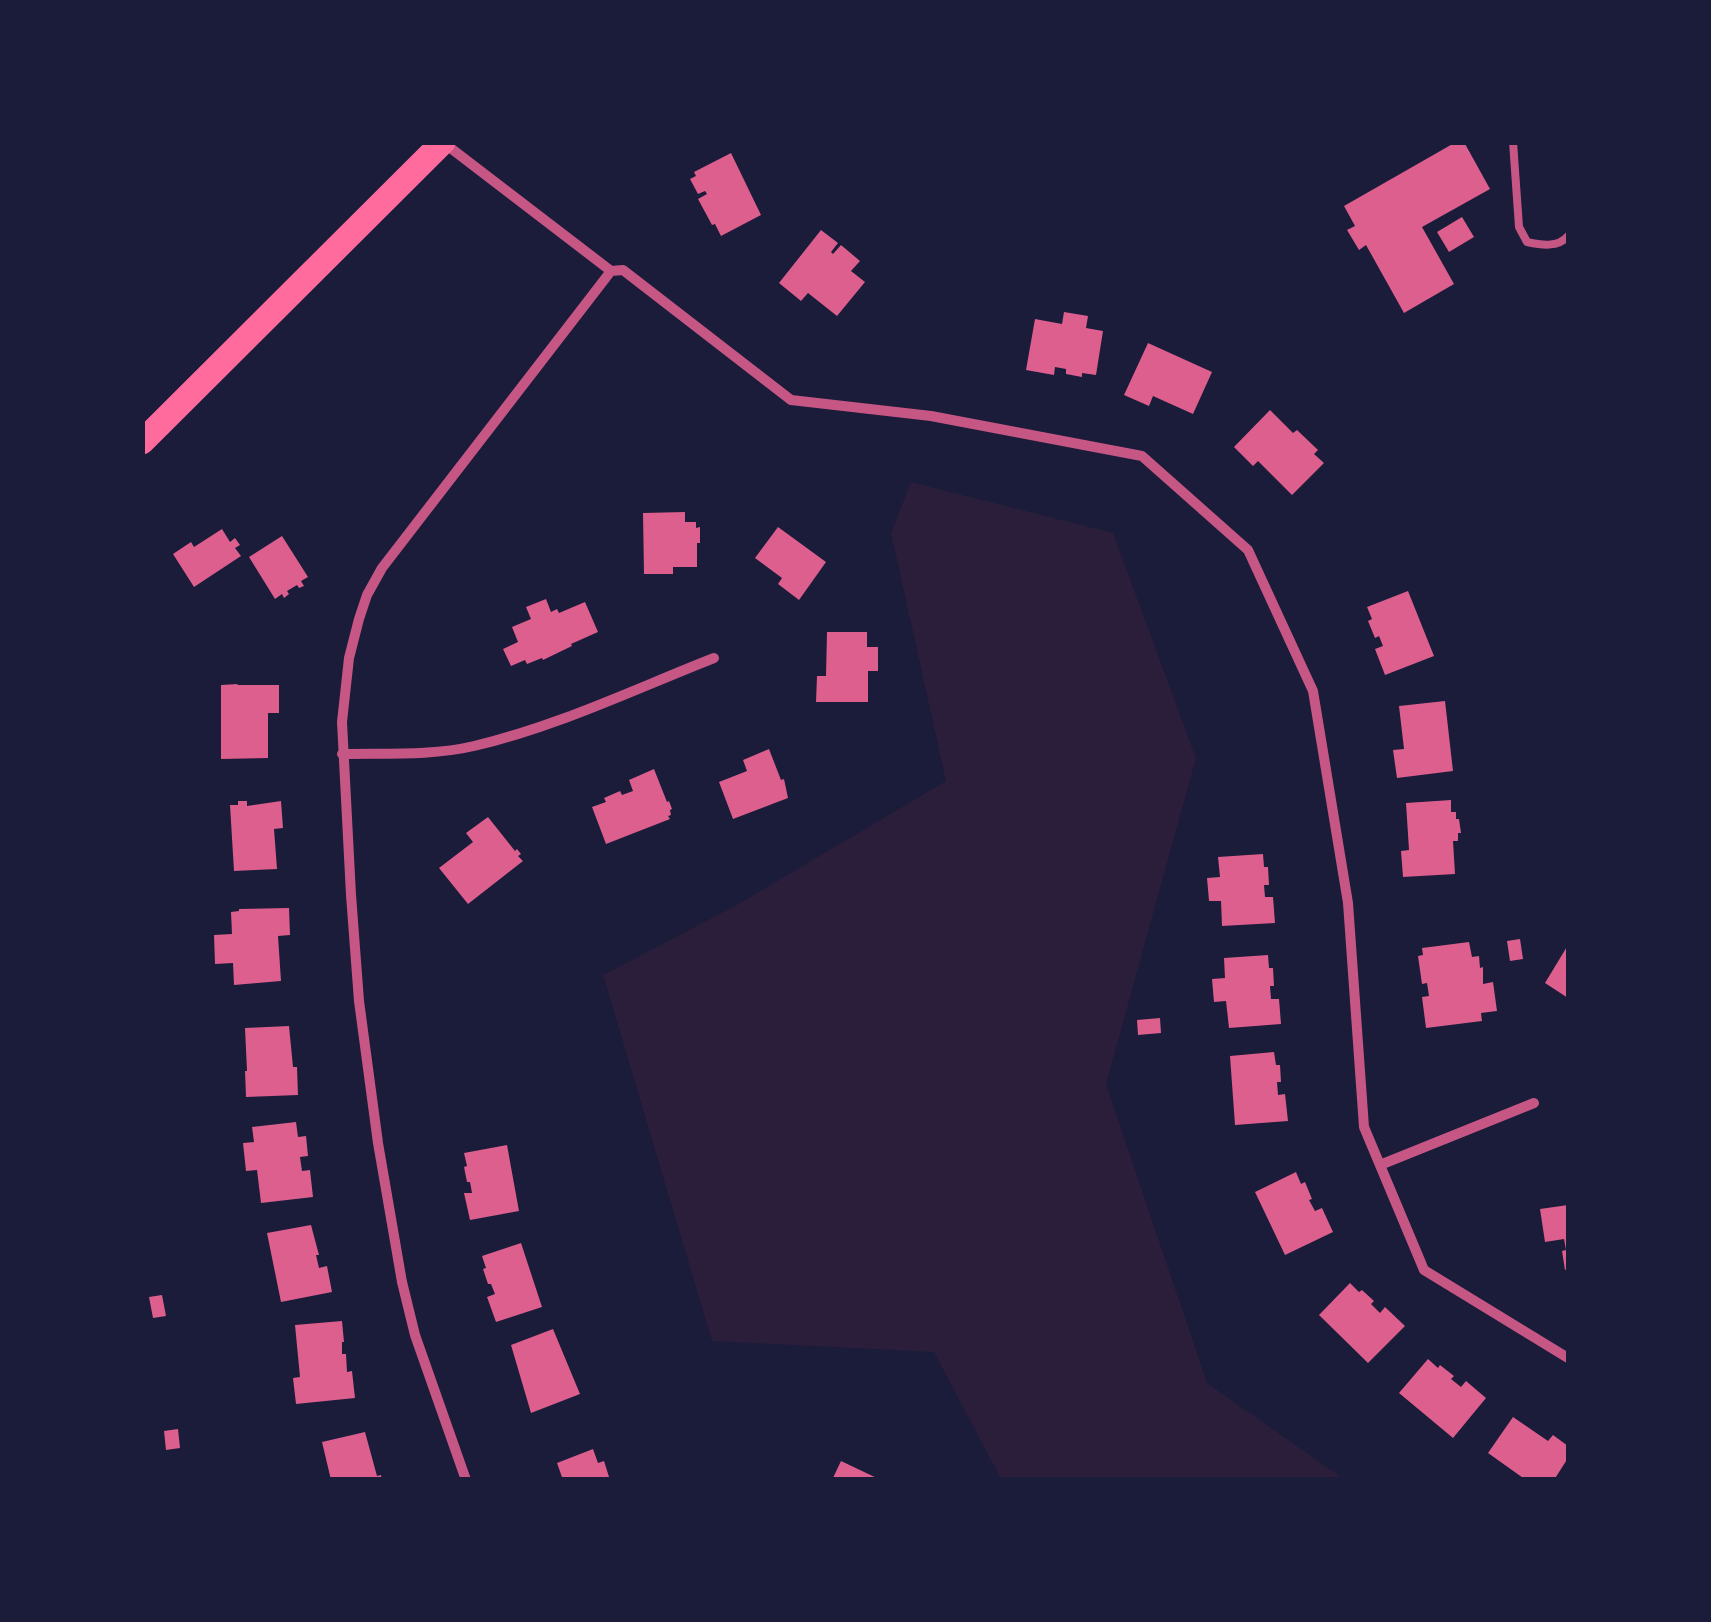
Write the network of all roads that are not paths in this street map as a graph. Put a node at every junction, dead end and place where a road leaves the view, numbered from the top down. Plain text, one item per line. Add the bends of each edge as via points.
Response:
1 (443, 142) edge
2 (1513, 142) edge
3 (1568, 236) edge
4 (610, 272) junction
5 (142, 442) edge
6 (714, 658) dead end
7 (342, 754) junction
8 (1534, 1103) dead end
9 (1380, 1165) junction
10 (1568, 1358) edge
11 (466, 1480) edge

1 - 4 street
1 - 5 main road
2 - 3 lane via 1519,227 1527,242 1544,246
4 - 7 street via 382,568 349,658
4 - 9 street via 622,270 791,400 931,416 1142,456 1248,550 1313,691 1348,903 1364,1127
6 - 7 street via 541,727 472,746
7 - 11 street via 378,1143 416,1336
8 - 9 street
9 - 10 street via 1424,1270

